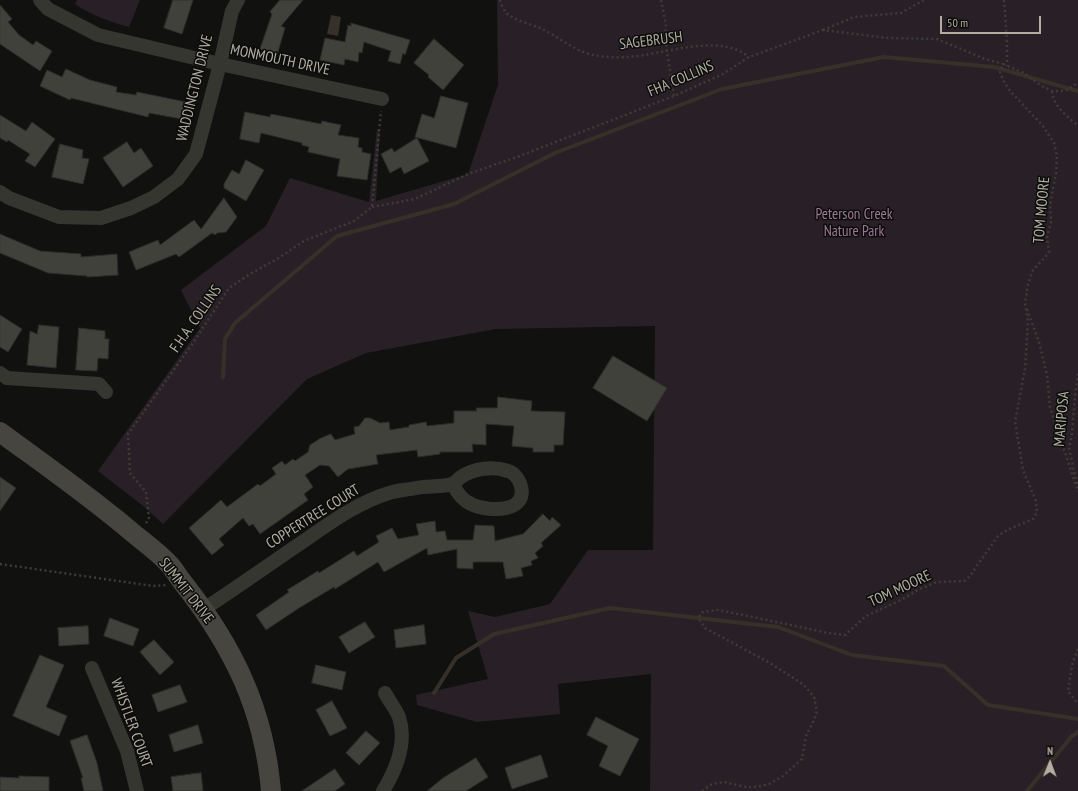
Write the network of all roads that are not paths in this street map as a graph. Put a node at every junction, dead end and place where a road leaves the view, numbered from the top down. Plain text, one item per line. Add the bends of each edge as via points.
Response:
1 (40, 0) edge
2 (238, 0) edge
3 (220, 64) junction
4 (382, 99) road end
5 (0, 192) edge
6 (0, 373) edge
7 (106, 392) dead end
8 (0, 432) edge
9 (453, 484) dead end
10 (204, 609) junction
11 (92, 668) dead end
12 (385, 693) dead end
13 (136, 791) edge
14 (271, 791) edge
15 (384, 791) edge

1 - 3 street, MONMOUTH DRIVE via 48,9 98,35
2 - 3 street, WADDINGTON DRIVE via 232,11
3 - 4 street, MONMOUTH DRIVE
3 - 5 street, WADDINGTON DRIVE via 196,154 178,178 154,197 101,218 59,217 9,198
6 - 7 street via 7,378 99,384
8 - 10 main road, SUMMIT DRIVE via 103,507 169,564
9 - 10 street, COPPERTREE COURT via 390,493 355,508
10 - 14 main road, SUMMIT DRIVE via 231,652 250,693 261,730
11 - 13 street, WHISTLER COURT via 127,751
12 - 15 street via 399,717 402,741 392,777

